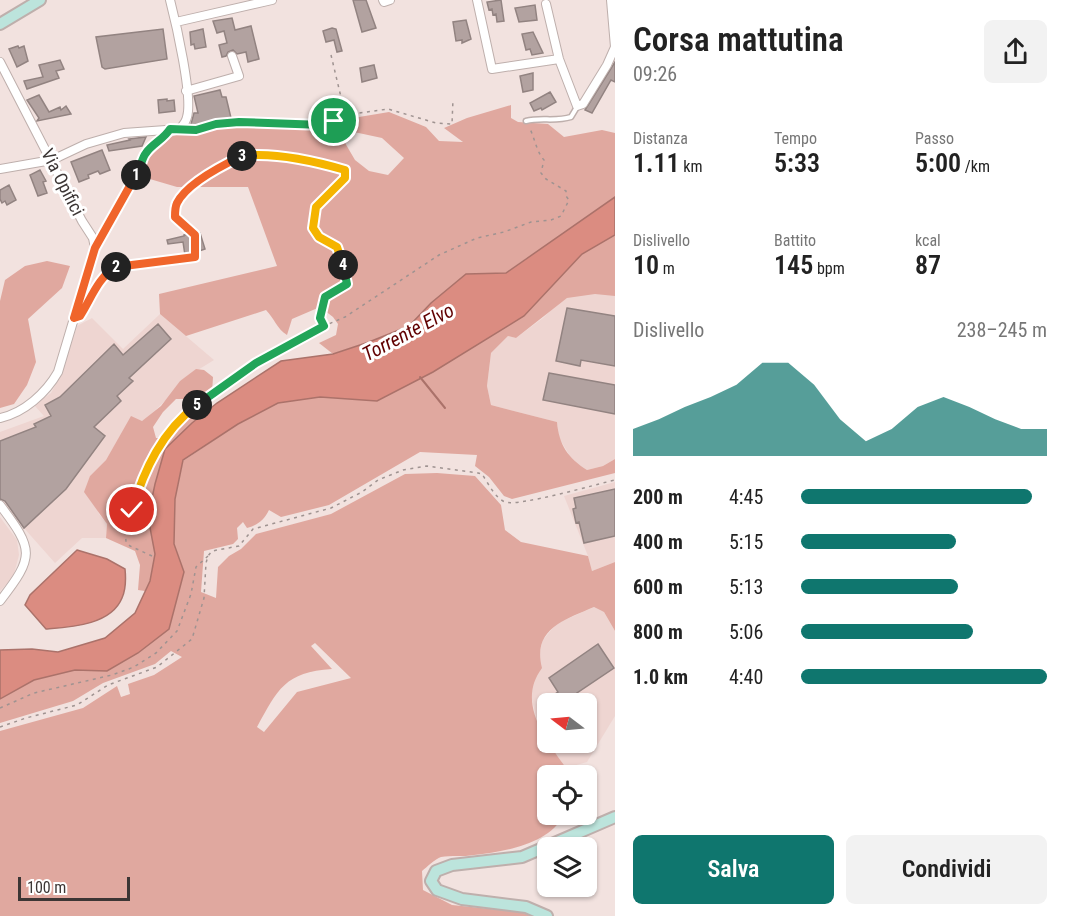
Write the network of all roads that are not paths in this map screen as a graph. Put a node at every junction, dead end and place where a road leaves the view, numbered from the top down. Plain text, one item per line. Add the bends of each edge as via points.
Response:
1 (40, 0) edge
2 (170, 0) edge
3 (272, 0) edge
4 (383, 0) edge
5 (390, 0) edge
6 (477, 0) edge
7 (605, 0) edge
8 (611, 0) edge
9 (546, 4) dead end
10 (176, 22) junction
11 (0, 24) edge
12 (613, 24) junction
13 (232, 56) dead end
14 (559, 59) junction
15 (0, 62) edge
16 (186, 91) junction
17 (577, 106) junction
18 (526, 121) road end
19 (52, 160) junction
20 (0, 168) edge
21 (189, 259) road end
22 (74, 318) junction
23 (0, 418) edge
24 (0, 505) edge
25 (0, 601) edge
26 (615, 817) edge
27 (546, 916) edge

1 - 11 street
2 - 10 street
3 - 10 street
4 - 5 street
6 - 14 street via 492,69
7 - 12 street
8 - 12 street
9 - 14 street
10 - 16 street
12 - 17 street via 615,47 583,104
13 - 16 street via 239,76
14 - 17 street
15 - 19 street, Via Opifici
16 - 19 street via 188,116 180,129 106,137
17 - 18 lane via 571,117 559,121
19 - 20 street
19 - 22 street, Via Opifici via 95,248
21 - 22 lane via 117,266 108,271 80,316
22 - 23 street via 52,383 20,412
24 - 25 street via 27,548 18,578
26 - 27 street via 522,857 452,865 436,871 432,881 437,890 462,899 526,907

